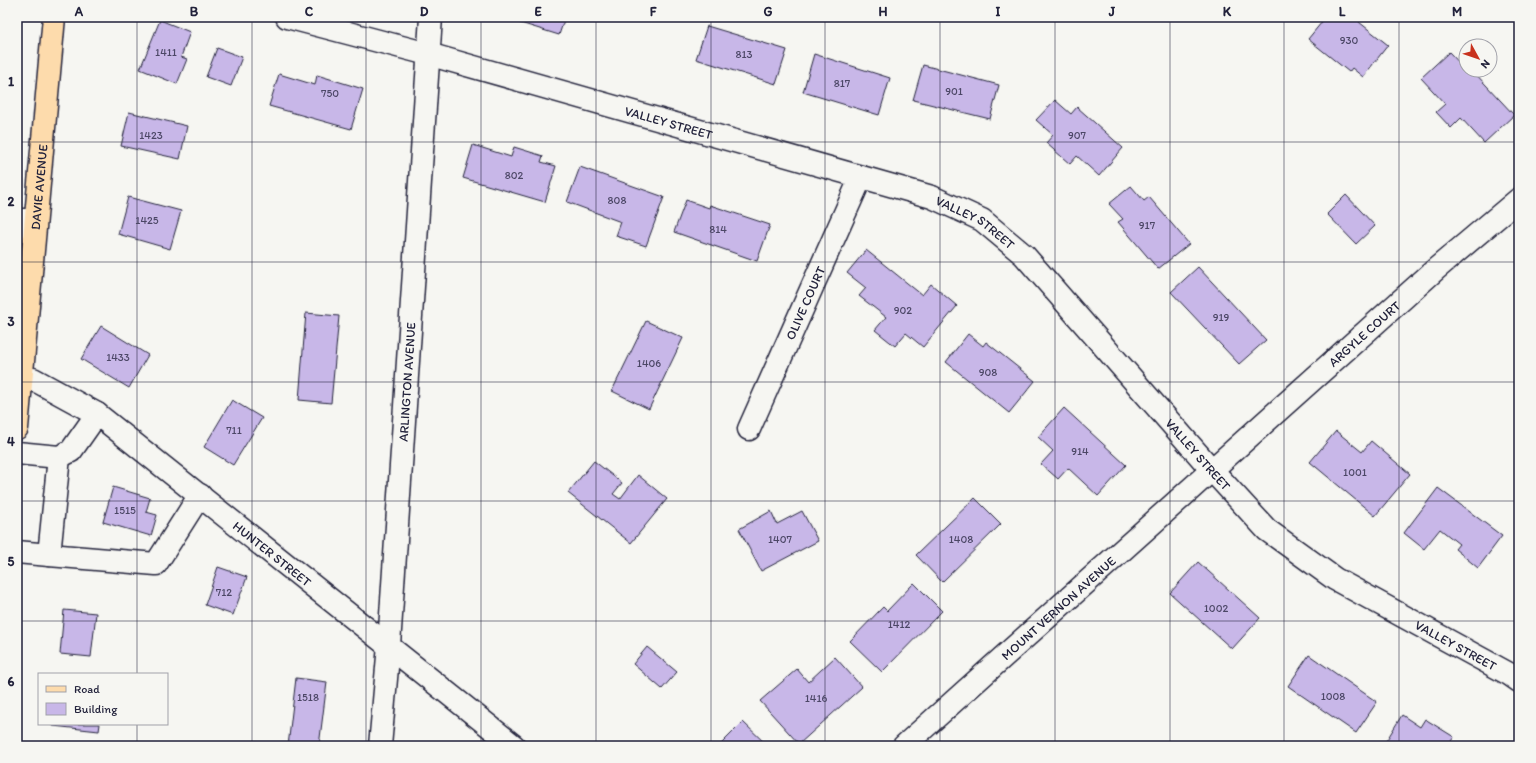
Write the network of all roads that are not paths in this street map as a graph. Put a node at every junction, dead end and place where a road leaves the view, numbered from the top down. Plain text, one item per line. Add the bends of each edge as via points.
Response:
1 (54, 17) edge
2 (287, 17) edge
3 (430, 17) edge
4 (428, 54) junction
5 (861, 177) junction
6 (1519, 199) edge
7 (26, 224) edge
8 (22, 379) junction
9 (97, 414) junction
10 (17, 428) edge
11 (749, 429) dead end
12 (17, 453) edge
13 (59, 456) junction
14 (1210, 469) junction
15 (200, 495) junction
16 (17, 552) edge
17 (49, 555) junction
18 (389, 646) junction
19 (1519, 681) edge
20 (380, 746) edge
21 (514, 746) edge
22 (904, 746) edge

1 - 7 main road, DAVIE AVENUE
2 - 4 street, VALLEY STREET
3 - 4 street, ARLINGTON AVENUE
4 - 5 street, VALLEY STREET
4 - 18 street, ARLINGTON AVENUE
5 - 11 street, OLIVE COURT
5 - 14 street, VALLEY STREET via 932,197 982,220 1024,255
6 - 14 street, ARGYLE COURT
7 - 8 main road, DAVIE AVENUE
8 - 9 street, HUNTER STREET via 32,379
8 - 10 main road, DAVIE AVENUE
9 - 13 street via 71,451
9 - 15 street, HUNTER STREET
12 - 13 street
13 - 17 street
14 - 19 street, VALLEY STREET via 1267,530 1335,579
14 - 22 street, MOUNT VERNON AVENUE
15 - 17 street via 156,564
15 - 18 street, HUNTER STREET
16 - 17 street
18 - 20 street, ARLINGTON AVENUE
18 - 21 street, HUNTER STREET

